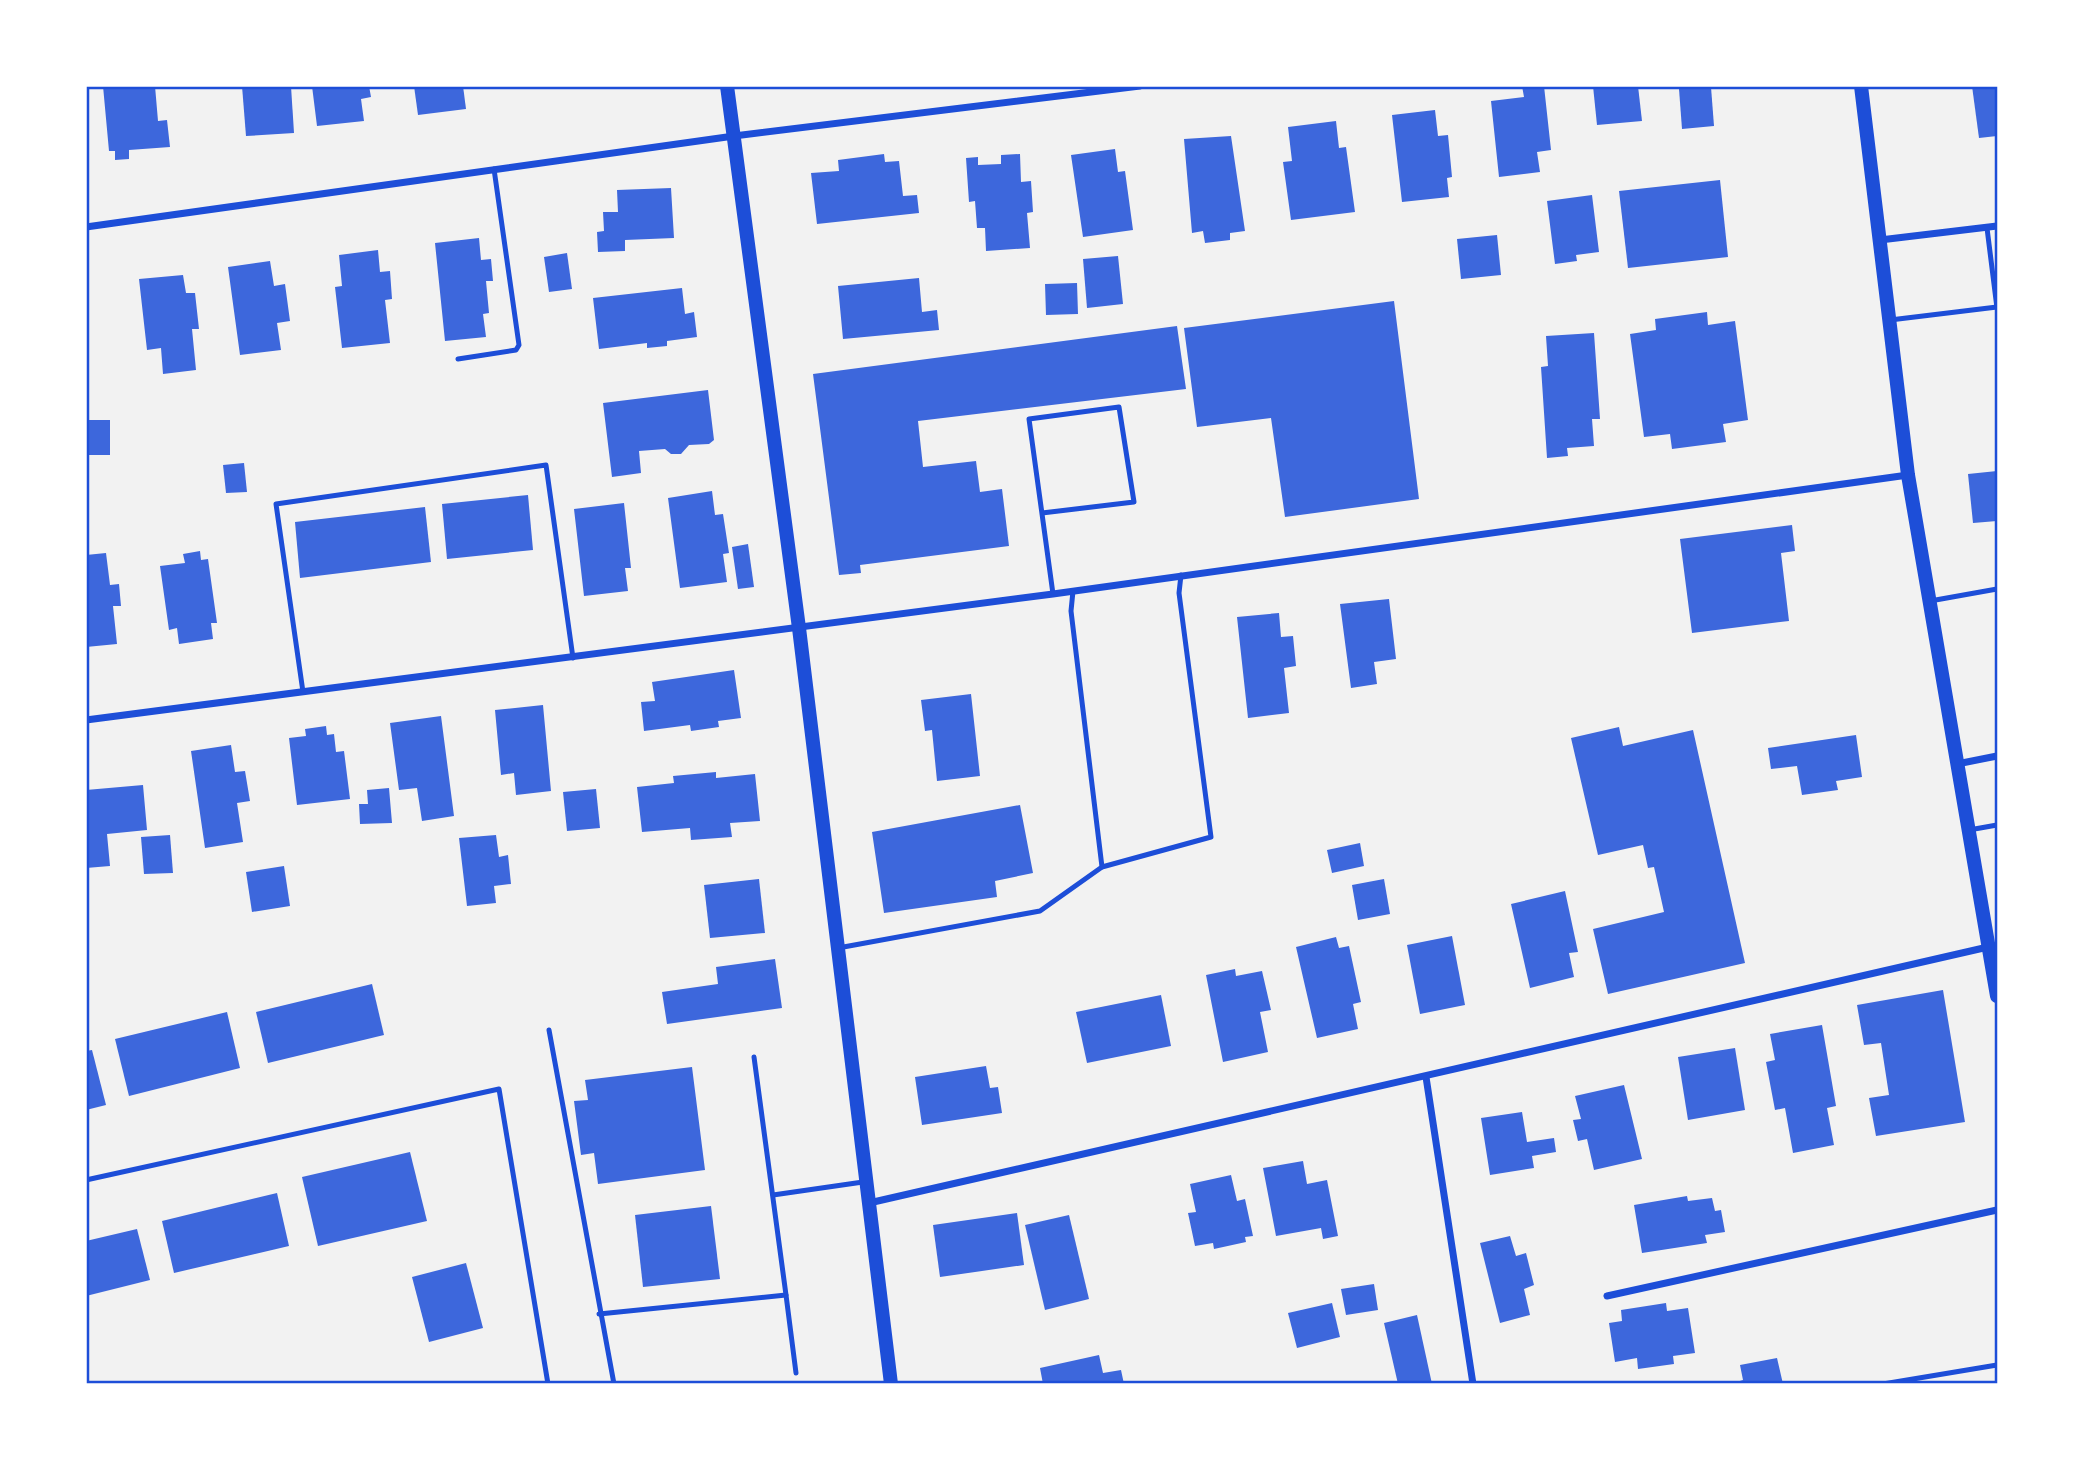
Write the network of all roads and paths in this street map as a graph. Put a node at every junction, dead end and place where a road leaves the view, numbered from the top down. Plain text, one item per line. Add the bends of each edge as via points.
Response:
1 (727, 86) edge
2 (1140, 86) edge
3 (1861, 86) edge
4 (734, 136) junction
5 (494, 169) junction
6 (1997, 226) edge
7 (86, 227) edge
8 (1987, 228) junction
9 (1880, 240) junction
10 (1997, 308) edge
11 (1890, 320) junction
12 (458, 359) dead end
13 (1908, 475) junction
14 (1042, 513) junction
15 (1181, 575) junction
16 (1997, 589) edge
17 (1073, 590) junction
18 (1053, 594) junction
19 (1930, 601) junction
20 (799, 628) junction
21 (573, 657) junction
22 (303, 692) junction
23 (86, 720) edge
24 (1997, 756) edge
25 (1957, 764) junction
26 (1997, 825) edge
27 (1969, 830) junction
28 (1102, 867) junction
29 (1989, 947) junction
30 (838, 948) junction
31 (1997, 996) edge
32 (549, 1030) dead end
33 (754, 1057) dead end
34 (1426, 1077) junction
35 (86, 1180) edge
36 (866, 1181) junction
37 (773, 1195) junction
38 (869, 1203) junction
39 (1997, 1210) edge
40 (786, 1295) junction
41 (1607, 1296) dead end
42 (599, 1314) junction
43 (1997, 1365) edge
44 (796, 1373) dead end
45 (548, 1384) edge
46 (614, 1384) edge
47 (891, 1384) edge
48 (1473, 1384) edge
49 (1883, 1384) edge

1 - 4 main road
2 - 4 street
3 - 9 main road
4 - 5 street
4 - 20 main road
5 - 7 street
5 - 12 lane via 519,345 516,350
6 - 8 street
8 - 9 street
8 - 10 lane
9 - 11 main road
10 - 11 lane
11 - 13 main road
13 - 15 street
13 - 19 main road
14 - 14 lane via 1134,502 1119,407 1029,419
14 - 18 lane
15 - 17 street
15 - 28 lane via 1179,593 1211,836
16 - 19 lane
17 - 18 street
17 - 28 lane via 1071,611
18 - 20 street
19 - 25 main road
20 - 21 street
20 - 30 main road
21 - 22 street
21 - 22 lane via 546,465 275,504
22 - 23 street
24 - 25 street
25 - 27 main road
26 - 27 lane
27 - 29 main road
28 - 30 lane via 1040,911
29 - 31 main road
29 - 34 street
30 - 36 main road
32 - 42 lane
33 - 37 lane
34 - 38 street
34 - 48 street
35 - 45 lane via 499,1089
36 - 37 lane
36 - 38 main road
37 - 40 lane
38 - 47 main road
39 - 41 street
40 - 42 lane
40 - 44 lane
42 - 46 lane
43 - 49 lane

